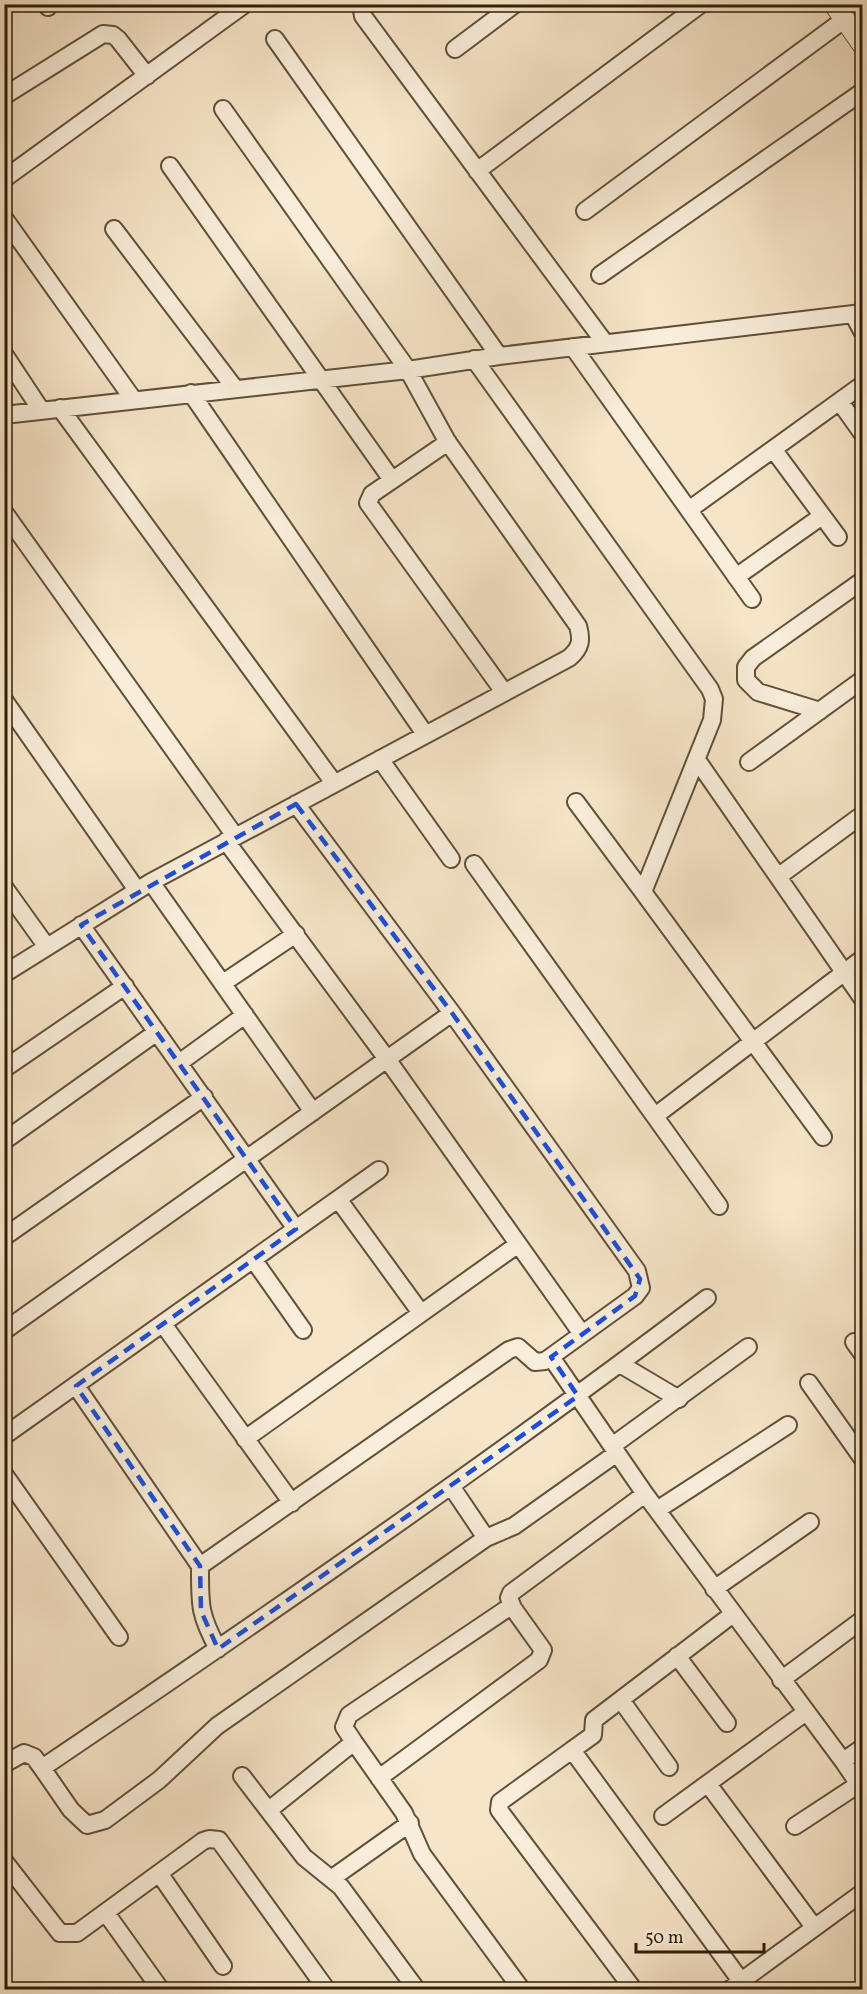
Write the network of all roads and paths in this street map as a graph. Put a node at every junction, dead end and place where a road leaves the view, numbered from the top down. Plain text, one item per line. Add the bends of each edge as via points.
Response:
1 (245, 4) edge
2 (361, 4) edge
3 (516, 4) edge
4 (701, 4) edge
5 (839, 12) edge
6 (275, 39) dead end
7 (862, 44) edge
8 (455, 49) dead end
9 (147, 76) junction
10 (862, 92) edge
11 (4, 96) edge
12 (223, 109) dead end
13 (170, 166) dead end
14 (477, 171) junction
15 (4, 179) edge
16 (585, 211) dead end
17 (4, 218) edge
18 (114, 229) dead end
19 (600, 275) dead end
20 (858, 313) edge
21 (862, 331) edge
22 (605, 343) junction
23 (573, 347) junction
24 (4, 354) edge
25 (499, 356) junction
26 (474, 359) junction
27 (408, 370) junction
28 (321, 378) junction
29 (862, 385) edge
30 (234, 387) junction
31 (191, 393) junction
32 (133, 399) junction
33 (840, 402) junction
34 (60, 408) junction
35 (41, 410) junction
36 (4, 415) edge
37 (862, 433) edge
38 (448, 442) junction
39 (774, 449) junction
40 (392, 480) junction
41 (690, 509) junction
42 (4, 512) edge
43 (822, 516) junction
44 (838, 537) dead end
45 (736, 577) junction
46 (862, 581) edge
47 (752, 599) dead end
48 (862, 680) edge
49 (504, 692) junction
50 (6, 707) edge
51 (820, 711) junction
52 (425, 734) junction
53 (380, 759) junction
54 (697, 760) junction
55 (749, 762) dead end
56 (334, 783) junction
57 (576, 802) dead end
58 (296, 804) junction
59 (862, 815) edge
60 (231, 838) junction
61 (451, 860) dead end
62 (474, 864) dead end
63 (779, 876) junction
64 (144, 886) junction
65 (4, 887) edge
66 (644, 892) junction
67 (81, 925) junction
68 (296, 934) junction
69 (47, 947) junction
70 (862, 959) edge
71 (845, 973) junction
72 (4, 975) edge
73 (223, 983) junction
74 (125, 986) junction
75 (862, 998) edge
76 (452, 1012) junction
77 (245, 1015) junction
78 (157, 1032) junction
79 (753, 1043) junction
80 (387, 1059) junction
81 (179, 1063) junction
82 (4, 1069) edge
83 (204, 1097) junction
84 (313, 1112) junction
85 (655, 1116) junction
86 (823, 1137) dead end
87 (4, 1141) edge
88 (248, 1159) junction
89 (379, 1170) dead end
90 (338, 1199) junction
91 (718, 1206) dead end
92 (296, 1229) junction
93 (4, 1237) edge
94 (517, 1245) junction
95 (254, 1259) junction
96 (707, 1298) dead end
97 (421, 1313) junction
98 (163, 1324) junction
99 (303, 1330) dead end
100 (4, 1331) edge
101 (582, 1334) junction
102 (748, 1347) dead end
103 (551, 1358) junction
104 (620, 1364) junction
105 (809, 1383) dead end
106 (76, 1386) junction
107 (578, 1396) junction
108 (679, 1399) junction
109 (788, 1425) dead end
110 (4, 1436) edge
111 (245, 1439) junction
112 (615, 1450) junction
113 (862, 1458) edge
114 (4, 1474) edge
115 (451, 1486) junction
116 (645, 1494) junction
117 (292, 1503) junction
118 (657, 1510) junction
119 (810, 1522) dead end
120 (486, 1538) junction
121 (200, 1566) junction
122 (714, 1589) junction
123 (512, 1606) junction
124 (733, 1614) junction
125 (862, 1620) edge
126 (118, 1637) dead end
127 (218, 1649) junction
128 (677, 1656) junction
129 (781, 1680) junction
130 (621, 1700) junction
131 (806, 1712) junction
132 (726, 1723) dead end
133 (354, 1742) junction
134 (862, 1748) edge
135 (572, 1750) junction
136 (843, 1761) junction
137 (4, 1764) edge
138 (669, 1767) dead end
139 (42, 1768) junction
140 (242, 1776) dead end
141 (379, 1778) junction
142 (708, 1784) junction
143 (861, 1786) edge
144 (269, 1810) junction
145 (663, 1816) dead end
146 (410, 1823) junction
147 (795, 1826) dead end
148 (4, 1861) edge
149 (159, 1874) junction
150 (331, 1879) junction
151 (862, 1893) edge
152 (105, 1913) junction
153 (814, 1927) junction
154 (223, 1966) dead end
155 (745, 1984) edge
156 (161, 1989) edge
157 (327, 1989) edge
158 (417, 1989) edge
159 (522, 1989) edge
160 (634, 1989) edge

1 - 9 street
2 - 14 street via 363,16
3 - 8 street
4 - 14 street
5 - 7 street
5 - 16 street
6 - 25 street
9 - 11 street via 118,39 103,34
9 - 15 street
10 - 19 street
12 - 27 street
13 - 28 street
14 - 22 street
17 - 32 street
18 - 30 street
20 - 21 street
20 - 22 street
22 - 23 street
23 - 25 street
23 - 41 street
24 - 35 street
25 - 26 street
26 - 27 street
26 - 54 street via 710,689 715,709
27 - 28 street
27 - 38 street
28 - 30 street
28 - 40 street
29 - 33 street
30 - 31 street
31 - 32 street
31 - 52 street
32 - 34 street
33 - 37 street
33 - 39 street
34 - 35 street
34 - 56 street
35 - 36 street
38 - 40 street
38 - 49 street via 581,635 577,651 569,658
39 - 41 street
39 - 43 street
40 - 49 street via 372,494 368,503
41 - 45 street
42 - 60 street
43 - 44 street
43 - 45 street
45 - 47 street
46 - 51 street via 753,658 746,667 746,681 758,692
48 - 51 street
49 - 52 street
50 - 64 street
51 - 55 street
52 - 53 street
53 - 56 street
53 - 61 street
54 - 63 street
54 - 66 street
56 - 58 street
57 - 66 street
58 - 60 street
58 - 76 street
59 - 63 street
60 - 64 street
60 - 68 street
62 - 85 street
63 - 71 street
64 - 67 street
64 - 73 street
65 - 69 street
66 - 79 street
67 - 69 street
67 - 74 street
68 - 73 street
68 - 80 street
69 - 72 street
70 - 71 street
71 - 75 street
71 - 79 street
73 - 77 street
74 - 78 street
74 - 82 street
76 - 80 street
76 - 101 street via 640,1279 641,1288 635,1296
77 - 81 street
77 - 84 street
78 - 81 street
78 - 87 street
79 - 85 street
79 - 86 street
80 - 84 street
80 - 94 street
81 - 83 street
83 - 88 street
83 - 93 street
84 - 88 street
85 - 91 street
88 - 92 street
88 - 100 street
89 - 90 street
90 - 92 street
90 - 97 street
92 - 95 street
94 - 97 street
94 - 101 street
95 - 98 street
95 - 99 street
96 - 104 street
97 - 111 street
98 - 106 street
98 - 111 street
101 - 103 street
102 - 108 street
103 - 107 street
103 - 117 street via 540,1363 518,1347 509,1350
104 - 107 street
104 - 108 street
105 - 113 street
106 - 110 street
106 - 121 street
107 - 112 street
107 - 115 street
108 - 112 street
109 - 118 street
111 - 117 street
112 - 116 street
112 - 120 street via 514,1526
114 - 126 street
115 - 120 street
115 - 127 street
116 - 118 street
116 - 123 street via 511,1593
117 - 121 street
118 - 122 street
119 - 122 street
120 - 139 street via 217,1726 159,1780 105,1820 87,1825 77,1818
121 - 127 street via 201,1611
122 - 124 street
123 - 133 street via 349,1715 344,1727
123 - 141 street via 543,1650 539,1660
124 - 128 street
124 - 129 street
125 - 129 street
127 - 139 street
128 - 130 street
128 - 132 street
129 - 131 street
130 - 135 street via 594,1720 593,1735
130 - 138 street
131 - 136 street
131 - 142 street
133 - 141 street
133 - 144 street
134 - 136 street
135 - 155 street
135 - 160 street via 500,1802 499,1810
136 - 143 street
137 - 139 street via 24,1753 34,1757
140 - 144 street
141 - 146 street
142 - 145 street
142 - 153 street
143 - 147 street
144 - 150 street via 304,1857
146 - 150 street
146 - 159 street via 422,1854
148 - 152 street via 60,1932 77,1933
149 - 152 street
149 - 154 street
149 - 157 street via 202,1841 219,1840
150 - 158 street
151 - 153 street
152 - 156 street
153 - 155 street

